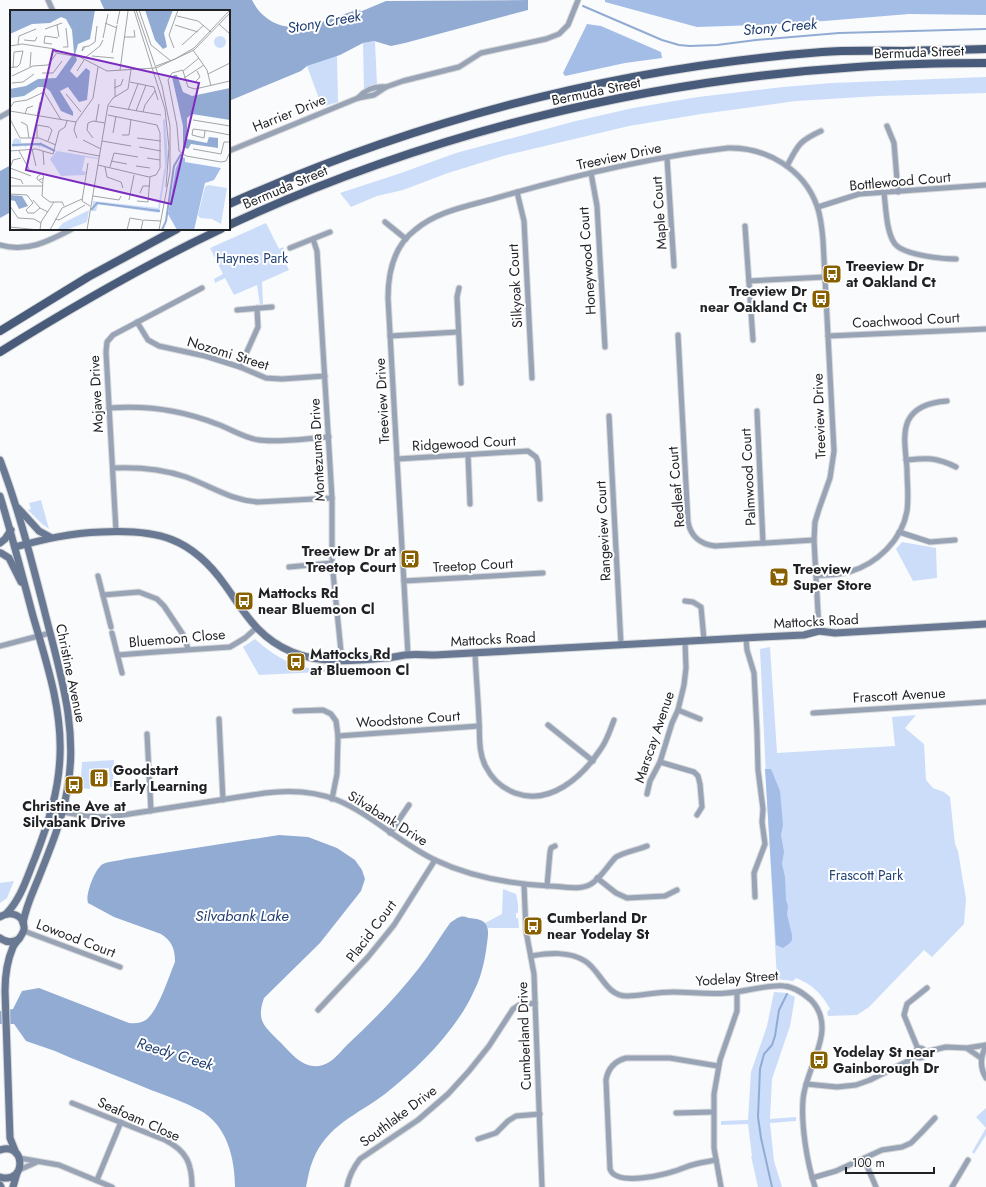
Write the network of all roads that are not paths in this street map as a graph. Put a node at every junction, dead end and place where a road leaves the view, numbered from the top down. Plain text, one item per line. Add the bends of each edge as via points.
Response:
1 (48, 0) edge
2 (578, 0) edge
3 (53, 10) edge
4 (986, 49) edge
5 (986, 63) edge
6 (10, 112) edge
7 (0, 117) edge
8 (887, 126) dead end
9 (821, 131) dead end
10 (230, 151) edge
11 (668, 158) junction
12 (787, 166) junction
13 (591, 173) junction
14 (986, 185) edge
15 (517, 192) junction
16 (898, 192) junction
17 (884, 193) junction
18 (230, 204) edge
19 (818, 207) junction
20 (385, 222) dead end
21 (230, 225) edge
22 (745, 226) dead end
23 (70, 230) edge
24 (175, 230) edge
25 (219, 230) edge
26 (330, 232) dead end
27 (313, 239) junction
28 (406, 239) junction
29 (0, 245) edge
30 (290, 248) dead end
31 (956, 259) dead end
32 (674, 266) dead end
33 (825, 277) junction
34 (749, 281) junction
35 (202, 288) dead end
36 (459, 288) dead end
37 (272, 307) dead end
38 (257, 308) junction
39 (237, 310) dead end
40 (137, 322) junction
41 (986, 329) edge
42 (0, 331) edge
43 (458, 332) junction
44 (678, 335) dead end
45 (390, 336) junction
46 (828, 336) junction
47 (752, 340) dead end
48 (605, 347) dead end
49 (0, 352) edge
50 (240, 368) junction
51 (325, 376) junction
52 (532, 378) dead end
53 (461, 383) dead end
54 (947, 401) dead end
55 (109, 408) junction
56 (757, 411) dead end
57 (609, 416) dead end
58 (329, 437) junction
59 (468, 455) junction
60 (397, 459) junction
61 (0, 460) edge
62 (906, 460) junction
63 (956, 467) dead end
64 (113, 468) junction
65 (0, 496) edge
66 (332, 498) junction
67 (540, 499) dead end
68 (470, 504) dead end
69 (16, 506) junction
70 (11, 530) junction
71 (116, 531) junction
72 (899, 532) junction
73 (50, 537) junction
74 (814, 540) junction
75 (955, 540) dead end
76 (764, 543) junction
77 (0, 544) edge
78 (27, 544) junction
79 (15, 547) junction
80 (0, 553) edge
81 (332, 563) junction
82 (288, 567) dead end
83 (543, 573) dead end
84 (98, 576) dead end
85 (816, 576) junction
86 (404, 581) junction
87 (103, 596) junction
88 (29, 598) junction
89 (685, 601) dead end
90 (986, 624) edge
91 (111, 627) dead end
92 (256, 628) junction
93 (818, 631) junction
94 (50, 633) junction
95 (112, 633) dead end
96 (39, 636) junction
97 (746, 638) junction
98 (704, 640) junction
99 (685, 641) junction
100 (621, 644) junction
101 (0, 646) edge
102 (188, 649) junction
103 (475, 653) junction
104 (118, 655) junction
105 (408, 655) junction
106 (342, 661) junction
107 (122, 673) dead end
108 (65, 694) junction
109 (54, 697) junction
110 (986, 702) edge
111 (678, 710) junction
112 (295, 711) dead end
113 (814, 713) dead end
114 (219, 719) dead end
115 (700, 719) dead end
116 (614, 720) dead end
117 (548, 724) dead end
118 (479, 726) junction
119 (147, 734) dead end
120 (338, 736) junction
121 (593, 761) junction
122 (660, 762) junction
123 (647, 794) dead end
124 (332, 799) junction
125 (223, 800) junction
126 (409, 805) dead end
127 (52, 810) junction
128 (151, 811) junction
129 (63, 812) junction
130 (697, 815) dead end
131 (390, 833) junction
132 (555, 846) dead end
133 (647, 846) dead end
134 (435, 860) junction
135 (597, 878) junction
136 (524, 885) junction
137 (547, 886) junction
138 (677, 890) dead end
139 (755, 897) dead end
140 (3, 915) edge
141 (24, 923) junction
142 (24, 931) junction
143 (19, 939) junction
144 (0, 940) edge
145 (532, 956) junction
146 (120, 967) dead end
147 (927, 988) dead end
148 (737, 992) junction
149 (535, 1003) junction
150 (318, 1010) dead end
151 (986, 1046) edge
152 (918, 1048) junction
153 (967, 1048) junction
154 (924, 1052) junction
155 (916, 1055) junction
156 (981, 1058) junction
157 (718, 1066) junction
158 (986, 1078) edge
159 (806, 1084) junction
160 (72, 1103) dead end
161 (713, 1112) junction
162 (676, 1113) dead end
163 (540, 1114) junction
164 (935, 1118) dead end
165 (121, 1122) junction
166 (478, 1139) dead end
167 (0, 1150) edge
168 (18, 1155) junction
169 (864, 1159) junction
170 (716, 1160) junction
171 (968, 1160) dead end
172 (37, 1162) junction
173 (18, 1171) junction
174 (0, 1177) edge
175 (812, 1178) junction
176 (97, 1180) junction
177 (616, 1182) dead end
178 (652, 1182) dead end
179 (13, 1187) edge
180 (112, 1187) edge
181 (192, 1187) edge
182 (347, 1187) edge
183 (542, 1187) edge
184 (721, 1187) edge
185 (815, 1187) edge
186 (876, 1187) edge
187 (952, 1187) edge

1 - 3 street
2 - 10 street, Harrier Drive via 568,25 556,36 481,53 459,67 372,89 358,98
4 - 18 main road, Bermuda Street via 811,53 712,63 611,80 523,100 416,131 327,163
5 - 21 main road, Bermuda Street via 863,66 768,75 668,89 581,106 493,128 395,159 311,190
6 - 7 street
8 - 16 street via 894,142
9 - 12 street via 803,141
11 - 12 street, Treeview Drive via 734,148 770,156
11 - 13 street, Treeview Drive
11 - 32 street, Maple Court
12 - 19 street, Treeview Drive via 807,186
13 - 15 street, Treeview Drive
13 - 48 street, Honeywood Court via 597,210
14 - 16 street, Bottlewood Court
15 - 28 street, Treeview Drive via 435,217 422,224
15 - 52 street, Silkyoak Court via 524,221
16 - 17 street, Bottlewood Court
17 - 19 street, Bottlewood Court via 852,196
17 - 31 street via 891,237 898,247 937,258
19 - 33 street, Treeview Drive via 822,226
20 - 28 street
22 - 34 street
23 - 29 street via 51,241 32,246 13,248
24 - 42 main road via 88,277
25 - 49 main road via 111,286
26 - 27 street
27 - 30 street
27 - 51 street, Montezuma Drive via 317,251
28 - 45 street, Treeview Drive via 398,251 388,282
33 - 34 street
33 - 46 street, Treeview Drive
34 - 47 street
35 - 40 street, Mojave Drive
36 - 43 street via 456,297
37 - 38 street
38 - 39 street
38 - 50 street via 258,327
40 - 50 street, Nozomi Street via 145,336 154,344 206,356
40 - 55 street, Mojave Drive via 113,335 107,342
41 - 46 street, Coachwood Court
43 - 45 street
43 - 53 street
44 - 76 street, Redleaf Court via 691,533 698,541 715,546
45 - 60 street, Treeview Drive
46 - 74 street, Treeview Drive via 834,451 830,478 815,522
50 - 51 street, Nozomi Street via 273,379
51 - 58 street, Montezuma Drive
54 - 62 street via 927,405 911,416 905,433
55 - 58 street via 141,407 181,413 260,441
55 - 64 street, Mojave Drive
56 - 76 street, Palmwood Court
57 - 100 street, Rangeview Court
58 - 66 street, Montezuma Drive
59 - 60 street, Ridgewood Court
59 - 67 street, Ridgewood Court via 531,452 538,462
59 - 68 street
60 - 86 street, Treeview Drive
61 - 69 main road, Christine Avenue
62 - 63 street via 934,458
62 - 72 street via 908,502
64 - 66 street via 152,469 175,474 248,501
64 - 71 street, Mojave Drive
65 - 70 main road, Christine Avenue
66 - 81 street, Montezuma Drive
69 - 73 main road via 39,531
69 - 78 main road, Christine Avenue
70 - 77 main road
70 - 79 main road, Christine Avenue
71 - 73 main road, Mattocks Road
71 - 92 main road, Mattocks Road via 148,532 169,538 189,548 215,571
72 - 75 street via 930,542
72 - 85 street via 883,553 861,567 849,572
73 - 78 main road
74 - 76 street, Redleaf Court
74 - 85 street, Treeview Drive
78 - 79 main road
78 - 94 main road, Christine Avenue
79 - 88 main road, Christine Avenue
80 - 88 main road via 9,558
81 - 82 street
81 - 106 street, Montezuma Drive
83 - 86 street, Treetop Court
84 - 87 street
85 - 93 street, Treeview Drive
86 - 105 street, Treeview Drive
87 - 91 street
87 - 102 street via 140,592 157,600 184,636
88 - 96 main road, Christine Avenue
89 - 98 street via 693,602 700,607
90 - 93 main road, Mattocks Road via 835,633
92 - 102 street, Bluemoon Close via 230,647
92 - 106 main road, Mattocks Road via 281,647 303,656
93 - 97 main road, Mattocks Road via 804,635
94 - 96 street
94 - 108 main road, Christine Avenue
95 - 104 street, Bluemoon Close
96 - 101 street
96 - 109 main road, Christine Avenue
97 - 98 main road, Mattocks Road
97 - 139 street via 754,673 758,770 765,844 754,873
98 - 99 main road, Mattocks Road
99 - 100 main road, Mattocks Road
99 - 111 street, Marscay Avenue via 686,679
100 - 103 main road, Mattocks Road
102 - 104 street, Bluemoon Close
103 - 105 main road, Mattocks Road
103 - 118 street
104 - 107 street, Bluemoon Close
105 - 106 main road, Mattocks Road
108 - 109 main road
108 - 129 main road, Christine Avenue via 70,724 71,757
109 - 127 main road, Christine Avenue via 60,754
110 - 113 street, Frascott Avenue
111 - 115 street
111 - 122 street, Marscay Avenue
112 - 120 street via 326,711 336,721
114 - 125 street
116 - 121 street via 609,735
117 - 121 street
118 - 120 street, Woodstone Court
118 - 121 street via 480,749 486,768 501,786 517,794 529,797 556,791 584,772
119 - 128 street
120 - 124 street
122 - 123 street, Marscay Avenue via 650,781
122 - 130 street via 694,772 698,776 702,807
124 - 125 street, Silvabank Drive via 291,791
124 - 131 street, Silvabank Drive
125 - 128 street, Silvabank Drive
126 - 131 street
127 - 129 street, Silvabank Drive
127 - 140 main road, Christine Avenue via 16,902
128 - 129 street, Silvabank Drive via 110,817
129 - 141 main road, Christine Avenue via 27,906
131 - 134 street, Silvabank Drive
132 - 137 street via 550,852
133 - 135 street, Silvabank Drive via 616,857
134 - 136 street, Silvabank Drive via 475,875
134 - 150 street, Placid Court via 394,924 368,957
135 - 137 street, Silvabank Drive via 591,884 582,887
135 - 138 street via 616,894 627,898 665,896
136 - 137 street, Silvabank Drive
136 - 145 street, Cumberland Drive via 525,918
140 - 141 main road via 13,913
141 - 142 main road, Christine Avenue
142 - 143 main road
142 - 146 street, Lowood Court
143 - 144 main road via 10,942
143 - 168 main road via 8,958 5,976 10,1138
145 - 148 street, Yodelay Street via 558,954 581,959 609,989 620,995
145 - 149 street, Cumberland Drive
147 - 152 street via 907,1004 904,1015
148 - 157 street via 737,1010
148 - 159 street, Yodelay Street via 783,986 800,991 813,1002 822,1033
149 - 163 street, Cumberland Drive
149 - 182 street, Southlake Drive via 515,1007 489,1046 448,1094 405,1129 360,1159 349,1177
151 - 153 street
151 - 156 street
152 - 154 street via 922,1048
152 - 155 street via 915,1051
153 - 154 street via 946,1047
153 - 156 street
154 - 155 street via 921,1058
155 - 159 street via 856,1085 837,1087
156 - 158 street
157 - 161 street
157 - 177 street via 656,1057 626,1058 612,1065 606,1080 610,1169
159 - 175 street, Yodelay Street via 803,1113
160 - 165 street, Seafoam Close
161 - 162 street
161 - 170 street
163 - 166 street via 516,1116 496,1133
163 - 183 street, Cumberland Drive
164 - 169 street via 911,1142 902,1147 882,1150
165 - 176 street
165 - 181 street, Seafoam Close via 178,1147 190,1166
167 - 168 main road via 8,1148
168 - 172 street
168 - 173 main road
169 - 175 street
169 - 186 street
170 - 178 street via 687,1167
170 - 184 street
171 - 187 street
172 - 173 street
172 - 176 street via 50,1162
173 - 174 main road via 9,1178
173 - 179 main road
175 - 185 street, Yodelay Street
176 - 180 street

